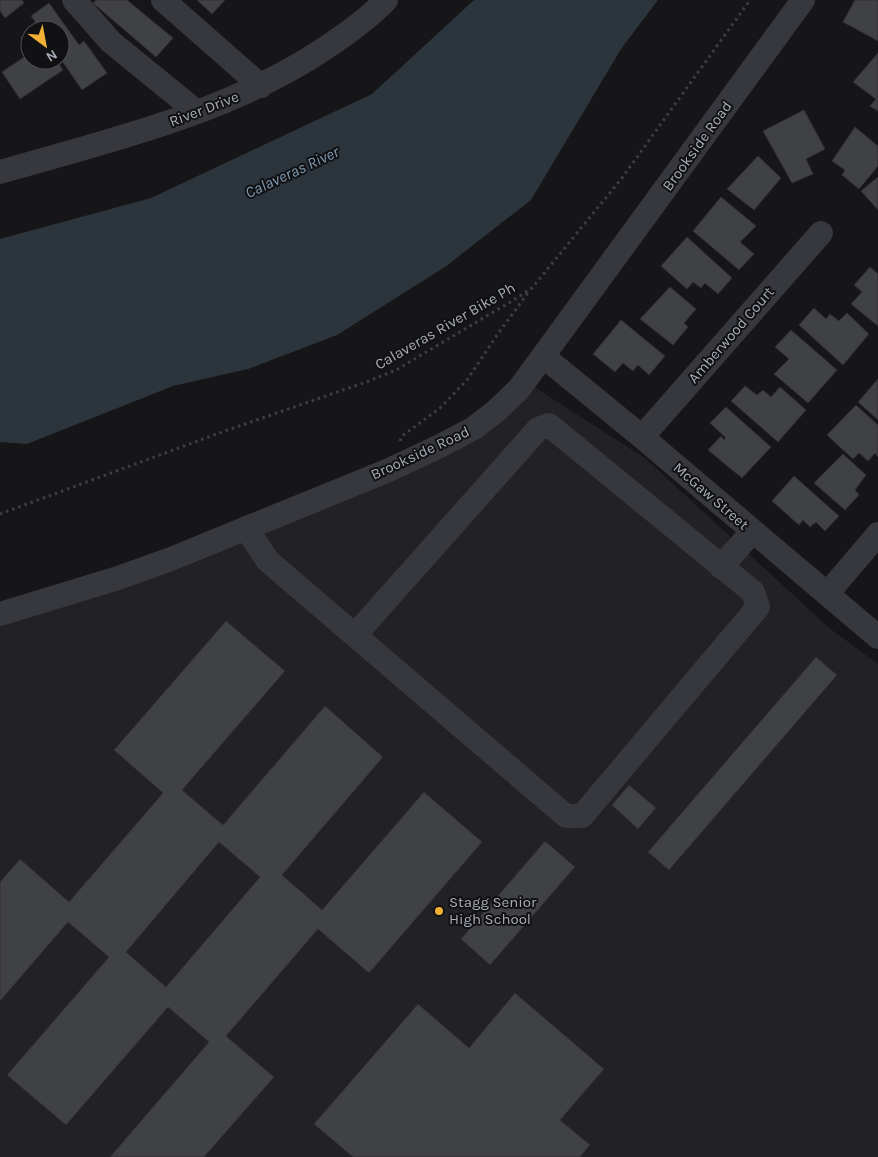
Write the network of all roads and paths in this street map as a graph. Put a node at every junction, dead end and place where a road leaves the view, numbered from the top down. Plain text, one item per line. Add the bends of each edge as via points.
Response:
1 (74, 0) edge
2 (163, 0) edge
3 (386, 0) edge
4 (750, 0) edge
5 (803, 0) edge
6 (261, 86) junction
7 (197, 112) junction
8 (0, 172) edge
9 (821, 233) dead end
10 (532, 288) junction
11 (543, 356) junction
12 (642, 437) junction
13 (390, 470) junction
14 (0, 514) edge
15 (246, 528) junction
16 (752, 532) junction
17 (878, 534) edge
18 (721, 566) junction
19 (827, 594) junction
20 (0, 614) edge
21 (355, 635) junction
22 (878, 637) edge

1 - 7 street via 111,42
2 - 6 street
3 - 6 street, River Drive via 348,34
4 - 10 path, Calaveras River Bike Ph via 622,178
5 - 11 street, Brookside Road
6 - 7 street, River Drive
7 - 8 street, River Drive
9 - 12 street, Amberwood Court
10 - 13 path via 468,380 440,408 402,436
10 - 14 path, Calaveras River Bike Ph via 396,370
11 - 12 street, McGaw Street
11 - 13 street, Brookside Road via 519,389 474,428
12 - 16 street, McGaw Street
13 - 15 street, Brookside Road
15 - 20 street, Brookside Road via 136,572
15 - 21 street via 268,561
16 - 18 street
16 - 19 street, McGaw Street
17 - 19 street
18 - 21 street via 549,425 538,429
18 - 21 street via 752,592 758,607 582,816 566,816
19 - 22 street, McGaw Street

